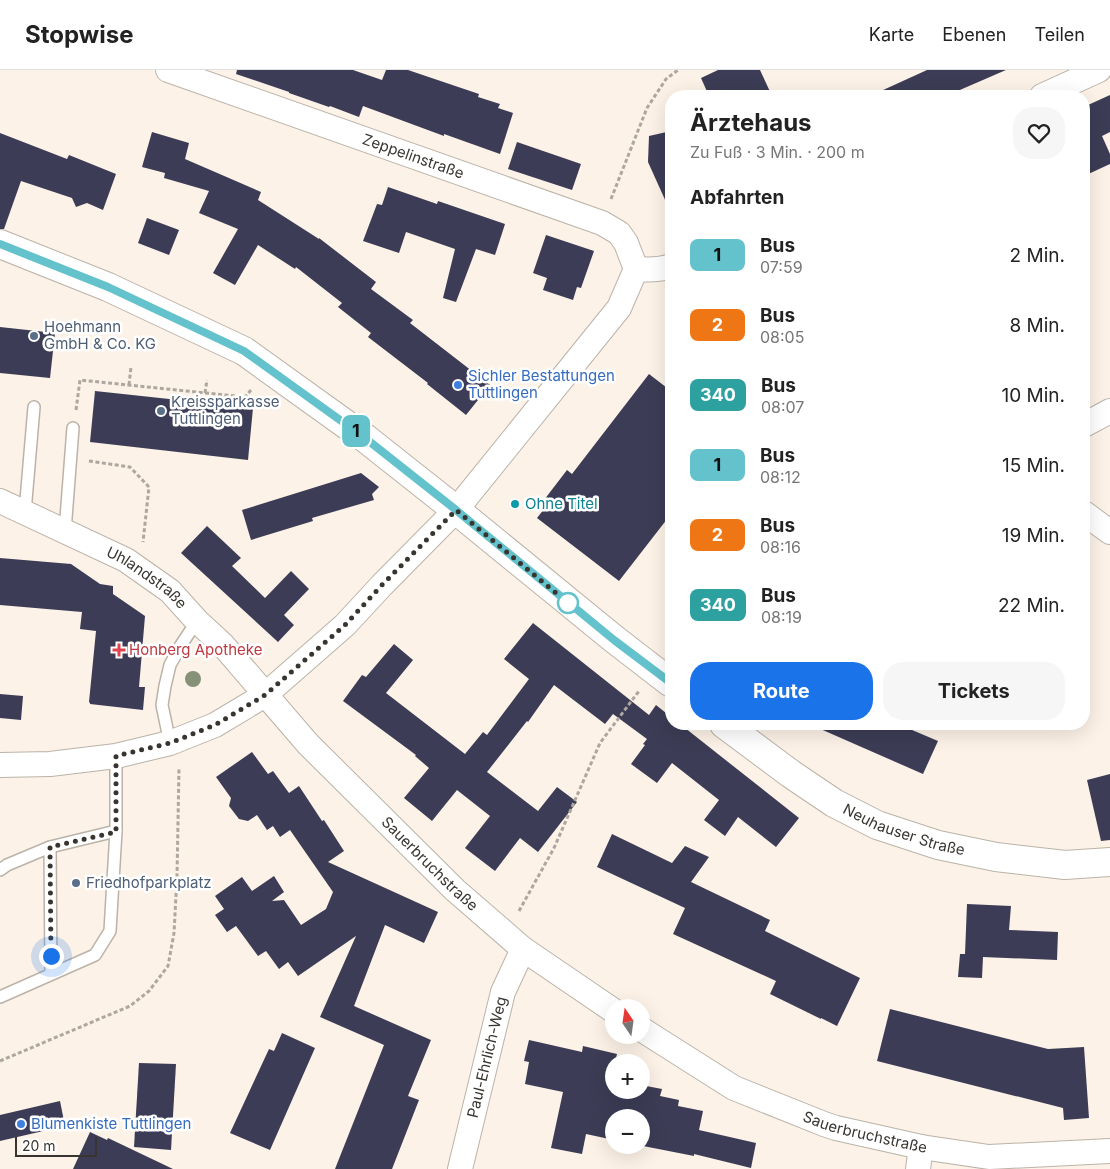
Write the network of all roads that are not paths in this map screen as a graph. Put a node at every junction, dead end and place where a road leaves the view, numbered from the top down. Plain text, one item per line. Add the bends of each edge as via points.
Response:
1 (168, 70) edge
2 (1100, 70) edge
3 (1055, 90) edge
4 (0, 244) edge
5 (636, 269) junction
6 (665, 269) edge
7 (34, 407) dead end
8 (1110, 411) edge
9 (1090, 422) edge
10 (73, 428) road end
11 (0, 501) edge
12 (456, 510) junction
13 (25, 512) junction
14 (1090, 517) edge
15 (65, 531) junction
16 (1110, 532) edge
17 (197, 621) junction
18 (662, 677) edge
19 (265, 695) junction
20 (732, 730) edge
21 (170, 743) junction
22 (116, 756) junction
23 (0, 765) edge
24 (116, 832) junction
25 (50, 847) junction
26 (1110, 862) edge
27 (0, 870) edge
28 (514, 942) junction
29 (51, 974) junction
30 (0, 997) edge
31 (605, 1005) edge
32 (650, 1034) edge
33 (1110, 1151) edge
34 (920, 1158) edge
35 (460, 1169) edge

1 - 5 street, Zeppelinstraße via 602,223 619,233
2 - 3 street
4 - 12 street via 108,287 244,351 365,438
5 - 6 street
5 - 12 street via 619,308
7 - 13 lane
8 - 9 street
10 - 15 lane
11 - 13 street, Uhlandstraße
12 - 18 street
12 - 19 street via 345,625
13 - 15 street, Uhlandstraße
14 - 16 street
15 - 17 street, Uhlandstraße via 126,560 170,591
17 - 19 street, Uhlandstraße via 222,644
17 - 21 lane via 170,665 165,686 162,705
19 - 21 street via 215,725
19 - 28 street, Sauerbruchstraße via 308,744 455,890
20 - 26 street, Neuhauser Straße via 834,804 877,825 938,845 996,857 1065,865
21 - 22 street
22 - 23 street via 50,764
22 - 24 lane
24 - 25 lane
24 - 29 lane via 110,931 95,955
25 - 27 lane
25 - 29 lane
28 - 31 street, Sauerbruchstraße
28 - 35 street, Paul-Ehrlich-Weg
29 - 30 lane
32 - 34 street, Sauerbruchstraße via 734,1088
33 - 34 street, Sauerbruchstraße

